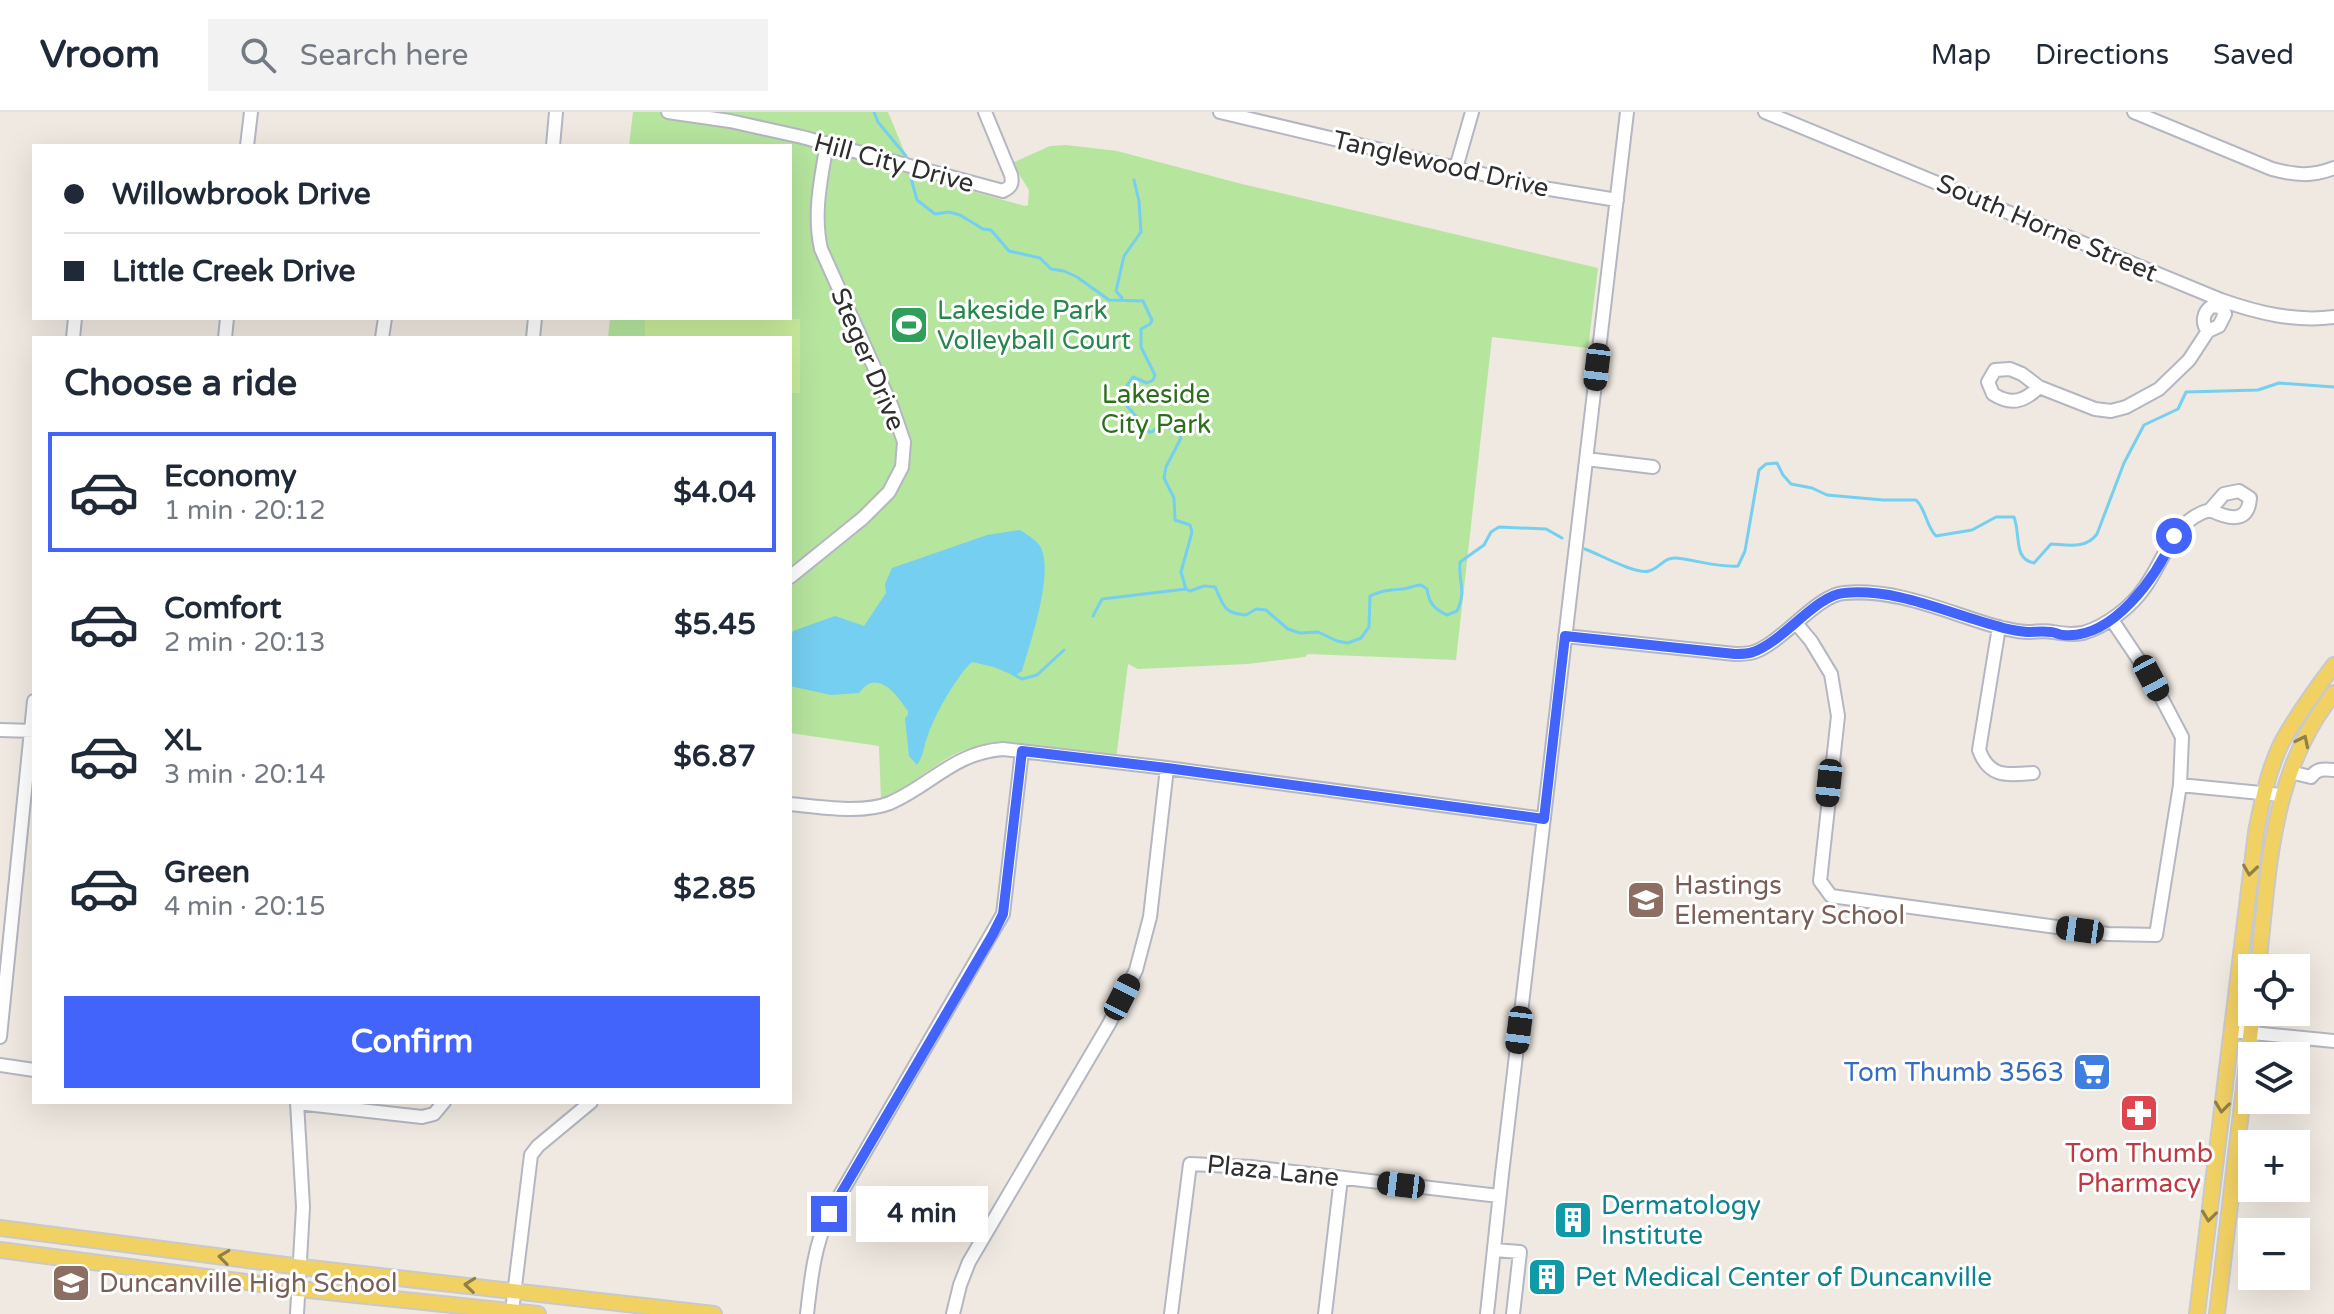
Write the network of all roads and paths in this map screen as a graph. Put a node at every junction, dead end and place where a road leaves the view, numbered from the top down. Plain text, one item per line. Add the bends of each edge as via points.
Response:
1 (251, 112) edge
2 (556, 112) edge
3 (668, 112) edge
4 (712, 112) edge
5 (985, 112) edge
6 (1220, 112) edge
7 (1472, 112) edge
8 (1627, 112) edge
9 (1767, 112) edge
10 (2134, 112) edge
11 (2157, 117) edge
12 (730, 121) junction
13 (827, 143) junction
14 (247, 144) edge
15 (553, 144) edge
16 (1456, 168) junction
17 (2334, 168) edge
18 (1617, 200) junction
19 (2220, 303) junction
20 (2334, 317) edge
21 (2039, 387) junction
22 (1586, 459) junction
23 (1653, 467) dead end
24 (2210, 510) dead end
25 (792, 575) edge
26 (2112, 620) junction
27 (1796, 623) junction
28 (1999, 627) junction
29 (1565, 636) junction
30 (2334, 665) edge
31 (2334, 693) edge
32 (0, 730) edge
33 (32, 731) edge
34 (1022, 751) junction
35 (1167, 768) junction
36 (2334, 770) edge
37 (2290, 772) junction
38 (2033, 773) dead end
39 (2180, 785) junction
40 (2264, 793) junction
41 (2281, 795) junction
42 (792, 804) edge
43 (1544, 819) junction
44 (2260, 954) edge
45 (2251, 1026) edge
46 (2231, 1031) junction
47 (2250, 1033) junction
48 (0, 1037) edge
49 (2334, 1041) edge
50 (0, 1065) edge
51 (32, 1070) edge
52 (297, 1104) edge
53 (313, 1104) edge
54 (442, 1104) edge
55 (589, 1104) edge
56 (1341, 1178) junction
57 (1499, 1196) junction
58 (0, 1228) edge
59 (2205, 1249) junction
60 (0, 1250) edge
61 (1494, 1250) junction
62 (2225, 1251) junction
63 (301, 1267) junction
64 (299, 1289) junction
65 (514, 1290) junction
66 (512, 1311) junction
67 (297, 1314) edge
68 (538, 1314) edge
69 (714, 1314) edge
70 (807, 1314) edge
71 (953, 1314) edge
72 (1171, 1314) edge
73 (1325, 1314) edge
74 (1487, 1314) edge
75 (1513, 1314) edge
76 (2197, 1314) edge
77 (2217, 1314) edge

1 - 14 street
2 - 15 street
3 - 12 street, Hill City Drive
4 - 12 street, Hill City Drive
5 - 13 street, Hill City Drive via 1011,175 1010,188 1003,191
6 - 16 street, Tanglewood Drive
7 - 16 street
8 - 18 street
9 - 19 street, South Horne Street
10 - 11 street
11 - 17 street via 2272,169 2312,176
12 - 13 street, Hill City Drive
13 - 25 street, Steger Drive via 816,228 892,407 904,442 902,467 889,492 863,518
16 - 18 street, Tanglewood Drive
18 - 22 street
19 - 20 street, South Horne Street via 2273,316
19 - 21 street via 2204,316 2208,331 2189,360 2159,389 2126,407 2095,409
21 - 21 street via 2002,368 1988,382 1998,398 2017,402
22 - 23 street
22 - 29 street
24 - 26 street via 2187,520 2139,595
26 - 28 street via 2063,635
26 - 39 street via 2182,737
27 - 28 street via 1830,596 1874,592
27 - 29 street via 1754,652 1735,654
27 - 39 street via 1831,674 1838,716 1820,881 1831,896 2108,934 2156,935
28 - 38 street via 1979,750 1994,770
29 - 43 street
30 - 40 main road via 2281,745
37 -> 31 main road via 2302,739
32 - 33 street
33 - 48 street
34 - 35 street
34 - 42 street via 983,751 965,758 889,804
34 - 70 street via 1003,914 829,1214 813,1261
35 - 43 street
35 - 71 street via 1150,917 1136,970 969,1262
36 - 37 street via 2322,769 2311,777
37 - 41 main road
39 - 40 street
40 - 41 street
40 -> 46 main road
41 - 44 main road
43 - 57 street
45 - 47 main road
46 - 47 street
46 -> 59 main road
47 - 49 street
47 - 62 main road
50 - 51 street
52 - 63 street
53 - 54 street via 422,1117
55 - 65 street via 531,1155
56 - 57 street, Plaza Lane
56 - 72 street, Plaza Lane via 1190,1164
56 - 73 street
57 - 61 street
63 -> 58 main road
59 - 62 main road
59 - 76 main road
60 - 64 main road
61 - 74 street
61 - 75 street via 1520,1252
62 - 77 main road
63 - 64 street
65 -> 63 main road
64 - 66 main road
64 - 67 street
65 - 66 street
65 - 69 main road
66 - 68 main road

